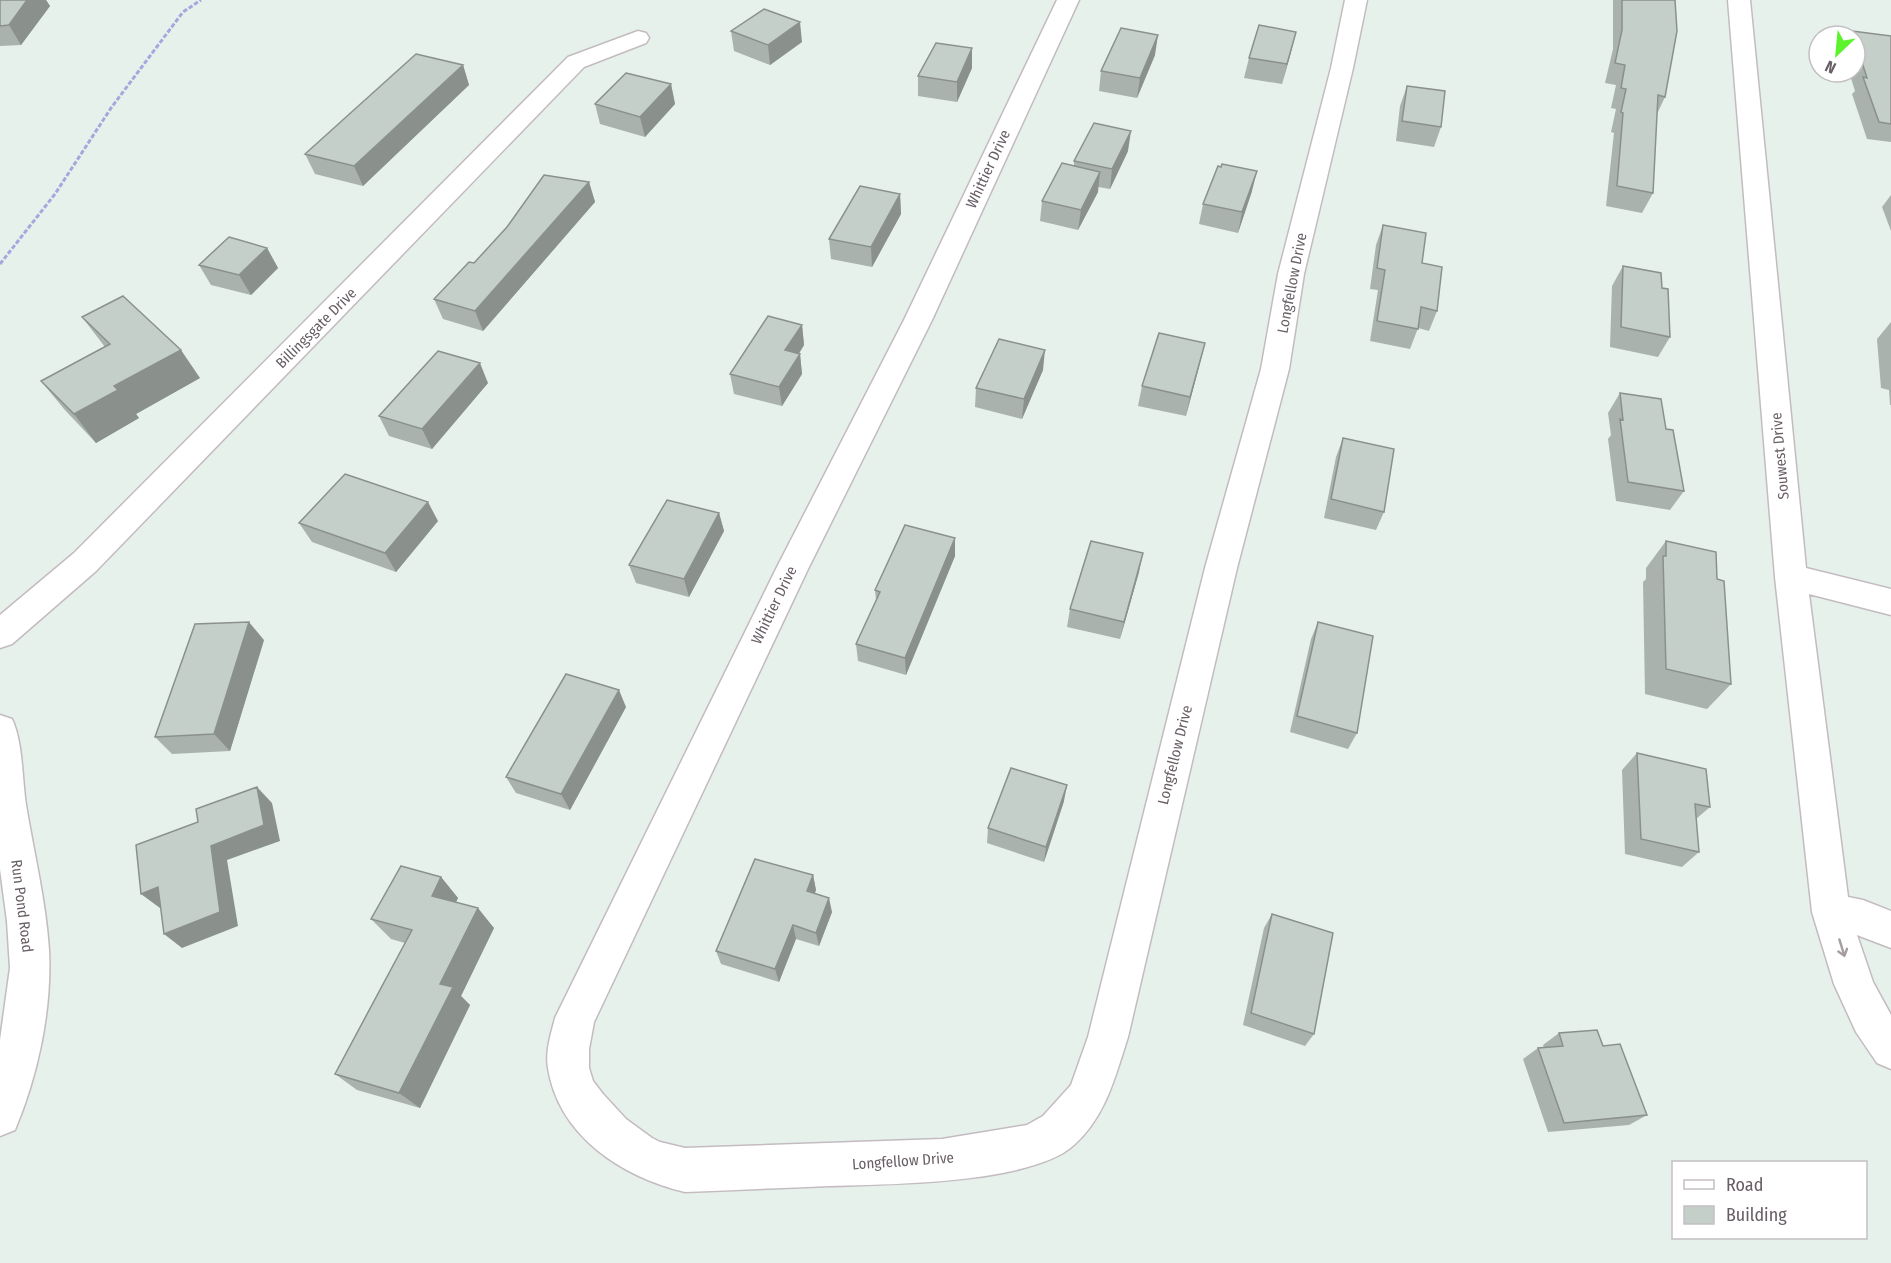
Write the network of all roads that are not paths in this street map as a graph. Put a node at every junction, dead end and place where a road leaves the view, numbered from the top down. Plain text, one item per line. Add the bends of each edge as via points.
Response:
1 (1068, 0) edge
2 (1356, 0) edge
3 (1740, 0) edge
4 (638, 38) dead end
5 (1791, 577) junction
6 (1891, 602) edge
7 (0, 634) edge
8 (0, 730) edge
9 (1831, 912) junction
10 (1891, 930) edge
11 (1891, 1049) edge
12 (0, 1115) edge
13 (685, 1170) joint

1 - 13 street, Whittier Drive via 918,320 792,569 575,1018 568,1066 573,1089 582,1102 624,1146 651,1161
2 - 13 street, Longfellow Drive via 1291,274 1275,369 1221,568 1108,1037 1087,1098 1058,1131 1032,1145 942,1160
3 - 5 street, Souwest Drive
4 - 7 street, Billingsgate Drive via 576,62 85,562
5 - 6 street
5 - 9 street, Souwest Drive
8 - 12 street, Run Pond Road via 29,950 26,1011 13,1076
9 - 10 street via 1863,918
9 -> 11 street, Souwest Drive via 1852,982 1876,1031

